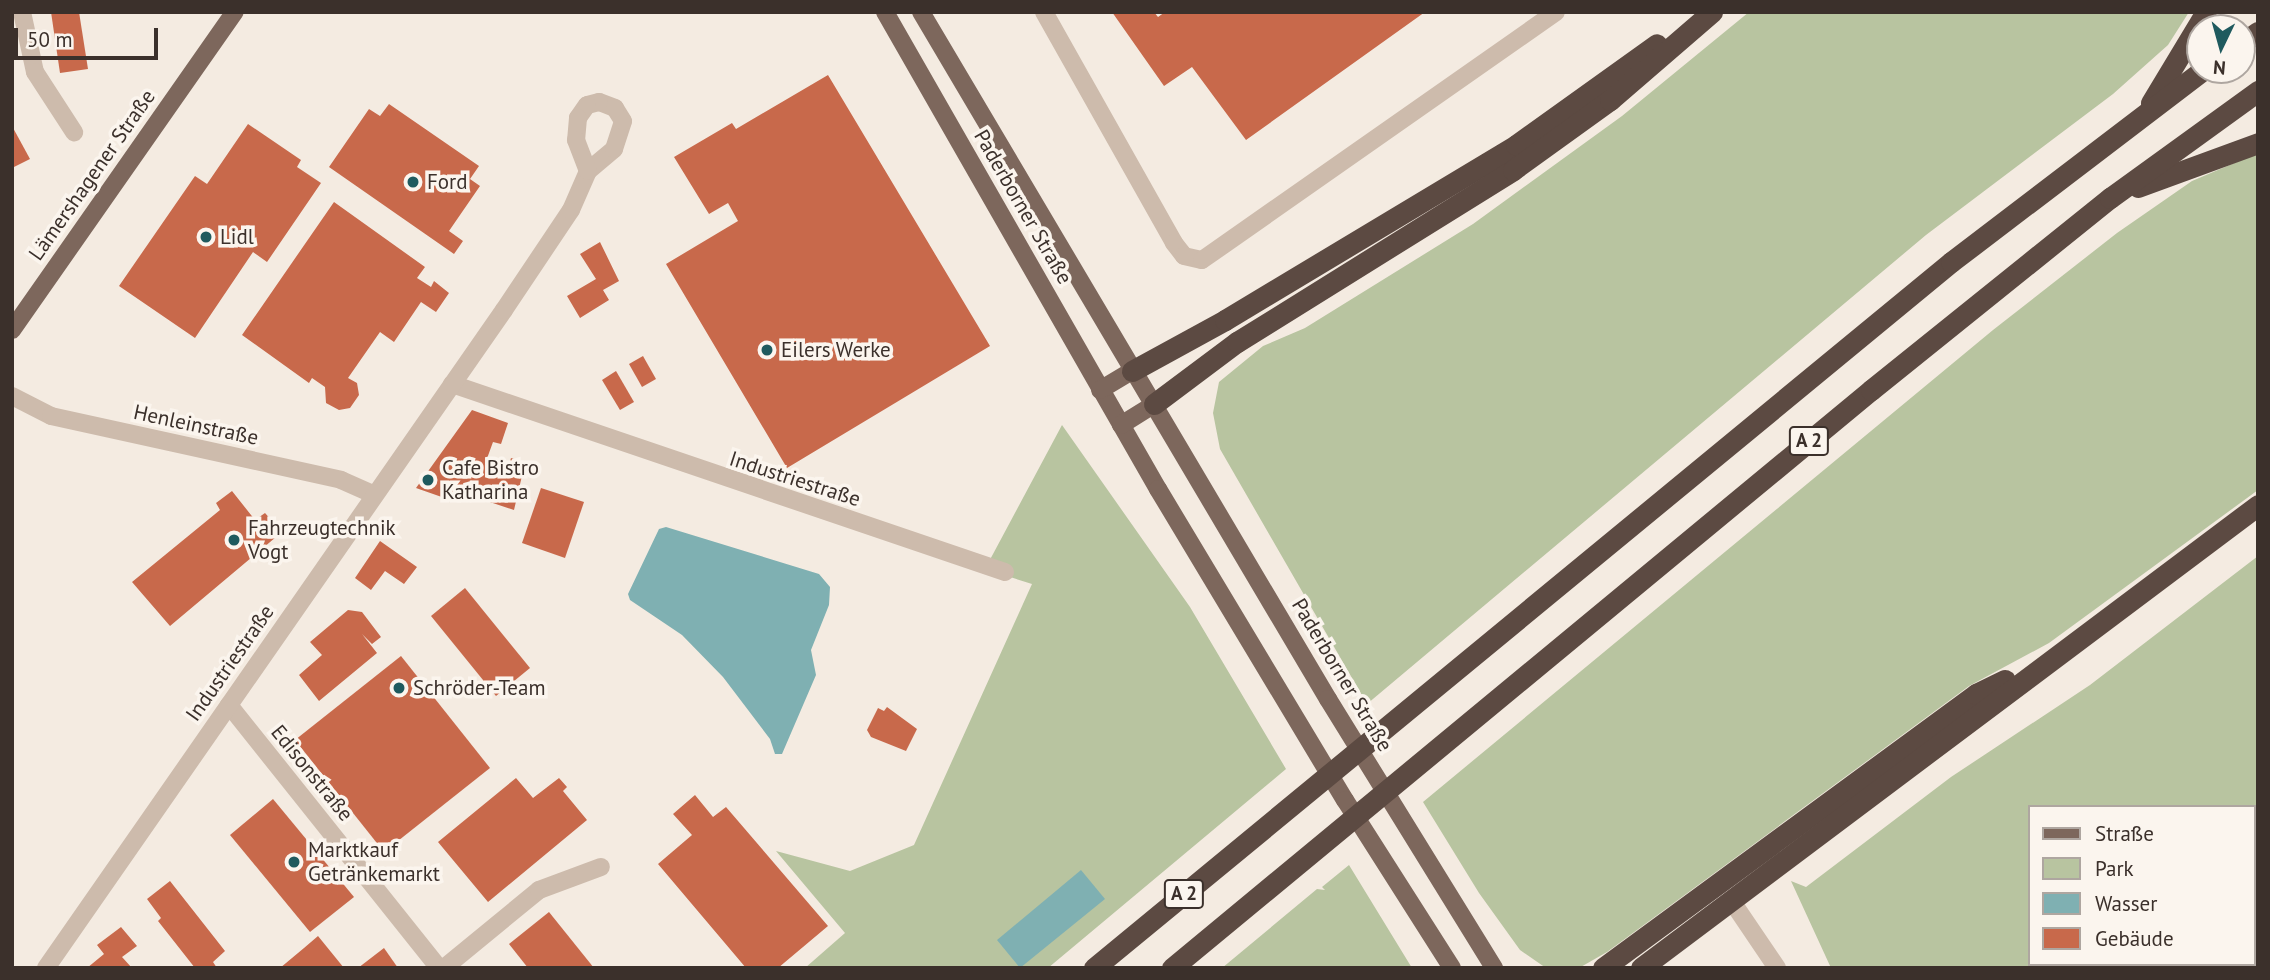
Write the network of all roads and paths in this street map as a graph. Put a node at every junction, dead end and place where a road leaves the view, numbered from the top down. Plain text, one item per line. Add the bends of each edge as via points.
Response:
1 (22, 12) edge
2 (235, 12) edge
3 (885, 12) edge
4 (921, 12) edge
5 (1044, 12) edge
6 (1556, 12) edge
7 (1701, 12) edge
8 (1712, 12) edge
9 (2206, 12) edge
10 (2186, 82) edge
11 (2258, 91) edge
12 (2147, 110) junction
13 (74, 132) dead end
14 (2258, 143) edge
15 (588, 171) dead end
16 (2110, 198) junction
17 (12, 330) edge
18 (1132, 370) junction
19 (452, 384) junction
20 (1100, 390) junction
21 (12, 396) edge
22 (1153, 404) junction
23 (1121, 425) junction
24 (372, 494) junction
25 (2258, 505) edge
26 (1005, 572) dead end
27 (2045, 661) junction
28 (229, 705) junction
29 (601, 867) dead end
30 (1731, 900) junction
31 (46, 968) edge
32 (441, 968) edge
33 (1094, 968) edge
34 (1172, 968) edge
35 (1452, 968) edge
36 (1494, 968) edge
37 (1603, 968) edge
38 (1642, 968) edge
39 (1777, 968) edge

1 - 13 street via 35,72
2 - 17 main road, Lämershagener Straße
3 - 20 main road, Paderborner Straße
4 - 18 main road, Paderborner Straße
5 - 6 street via 1174,243 1184,256 1202,260
7 - 18 highway via 1516,145 1225,320
8 - 22 highway via 1611,100 1513,170 1237,342
9 - 12 highway
10 - 12 highway, A 2
11 - 16 highway, A 2
12 - 33 highway, A 2 via 1951,261
14 - 16 highway
15 - 19 street, Industriestraße via 561,226
16 - 34 highway, A 2
18 - 20 main road
18 - 22 main road, Paderborner Straße
19 - 24 street, Industriestraße
19 - 26 street, Industriestraße
20 - 23 main road, Paderborner Straße
21 - 24 street, Henleinstraße via 51,416 341,480
22 - 23 main road
22 - 36 main road, Paderborner Straße
23 - 35 main road, Paderborner Straße via 1345,800
24 - 28 street, Industriestraße
25 - 27 highway
27 - 30 highway
27 - 37 highway via 1976,694
28 - 31 street, Industriestraße
28 - 32 street, Edisonstraße
29 - 32 street, Edisonstraße via 539,890
30 - 38 highway
30 - 39 street

